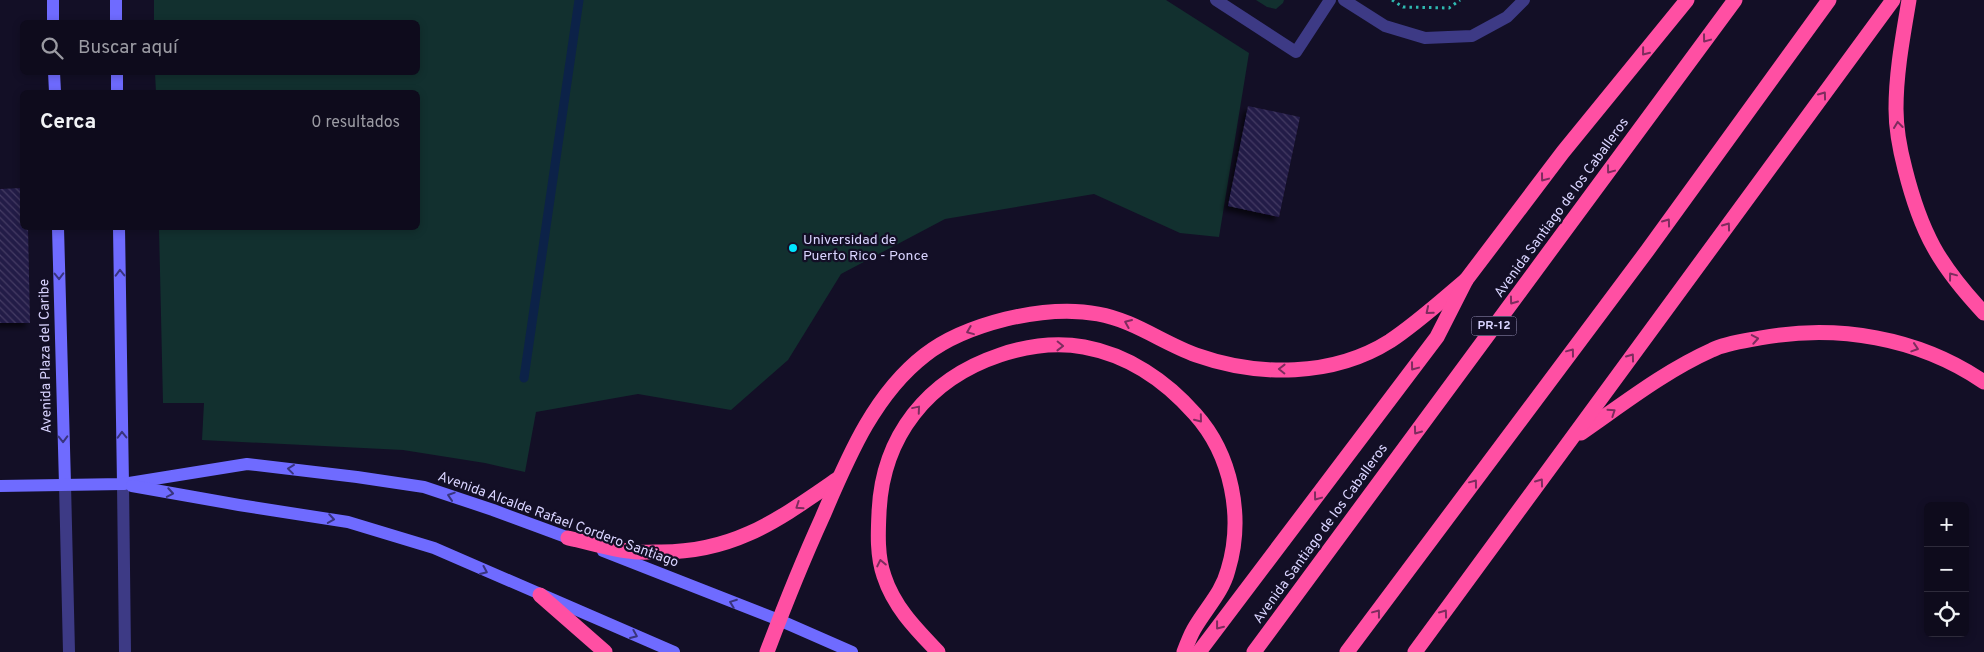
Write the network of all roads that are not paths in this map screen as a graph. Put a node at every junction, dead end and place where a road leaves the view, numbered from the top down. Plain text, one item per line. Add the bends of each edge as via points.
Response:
1 (53, 0) edge
2 (116, 0) edge
3 (1216, 0) edge
4 (1330, 0) edge
5 (1344, 0) edge
6 (1524, 0) edge
7 (1687, 0) edge
8 (1735, 0) edge
9 (1829, 0) edge
10 (1893, 0) edge
11 (1909, 0) edge
12 (53, 20) edge
13 (116, 20) edge
14 (54, 75) edge
15 (117, 75) edge
16 (55, 90) edge
17 (117, 90) edge
18 (58, 230) edge
19 (119, 230) edge
20 (1466, 280) junction
21 (1984, 313) edge
22 (1984, 382) edge
23 (1571, 439) junction
24 (839, 478) junction
25 (64, 484) junction
26 (122, 484) junction
27 (0, 486) edge
28 (568, 538) junction
29 (540, 595) junction
30 (779, 620) junction
31 (69, 652) edge
32 (125, 652) edge
33 (605, 652) edge
34 (674, 652) edge
35 (767, 652) edge
36 (852, 652) edge
37 (938, 652) edge
38 (1184, 652) edge
39 (1199, 652) edge
40 (1254, 652) edge
41 (1347, 652) edge
42 (1416, 652) edge

1 - 12 street
2 - 13 street
3 - 4 street via 1296,52
5 - 6 street via 1385,26 1425,38 1472,36 1507,17
7 -> 20 highway
8 -> 40 highway, Avenida Santiago de los Caballeros / PR-12
41 -> 9 highway
23 -> 10 highway
21 -> 11 highway via 1936,253 1912,197 1896,111 1898,71
14 - 16 street
15 - 17 street
18 -> 25 street, Avenida Plaza del Caribe
26 -> 19 street
20 -> 24 highway via 1389,341 1363,355 1313,368 1261,369 1232,365 1173,346 1124,321 1098,314 1062,311 1026,314 999,321 969,331 924,355 887,393
20 -> 39 highway via 1437,337
23 -> 22 highway via 1660,379 1713,349 1781,334 1838,333 1898,342 1929,352
42 -> 23 highway
24 -> 28 highway via 756,532 697,550 629,552
24 - 30 highway
25 - 26 street, Avenida Alcalde Rafael Cordero Santiago
25 - 27 street, Avenida Alcalde Rafael Cordero Santiago
25 - 31 street
28 -> 26 street, Avenida Alcalde Rafael Cordero Santiago via 424,487 357,477 247,464
26 -> 29 street, Avenida Alcalde Rafael Cordero Santiago via 348,522 434,548
26 - 32 street
30 -> 28 street, Avenida Alcalde Rafael Cordero Santiago
29 - 33 highway
29 -> 34 street, Avenida Alcalde Rafael Cordero Santiago
30 - 35 highway
30 - 36 street, Avenida Alcalde Rafael Cordero Santiago
37 -> 38 highway via 911,625 884,576 879,552 882,479 902,429 916,409 955,376 992,358 1036,346 1083,347 1104,352 1150,373 1202,422 1213,439 1224,462 1233,499 1234,546 1222,588 1195,628

